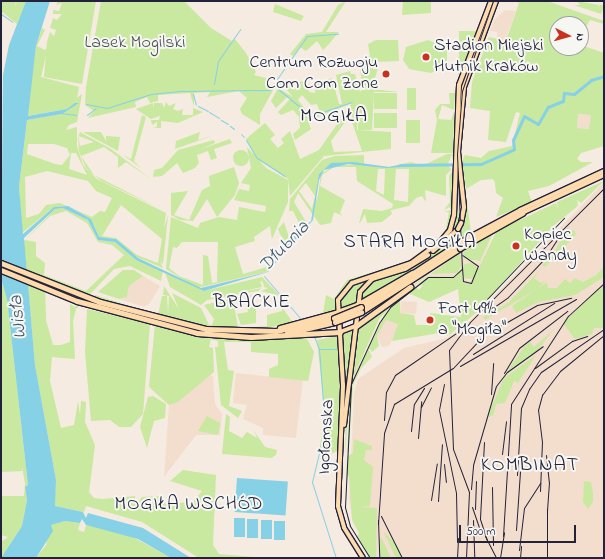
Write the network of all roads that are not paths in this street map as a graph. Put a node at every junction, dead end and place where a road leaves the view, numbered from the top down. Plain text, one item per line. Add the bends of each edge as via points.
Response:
1 (491, 1) edge
2 (496, 1) edge
3 (463, 72) junction
4 (466, 78) junction
5 (458, 126) junction
6 (456, 164) junction
7 (604, 171) edge
8 (604, 175) edge
9 (521, 211) junction
10 (461, 245) junction
11 (441, 261) junction
12 (1, 263) edge
13 (1, 270) edge
14 (358, 299) joint
15 (92, 302) junction
16 (360, 306) junction
17 (338, 312) junction
18 (356, 326) junction
19 (297, 328) junction
20 (263, 335) junction
21 (340, 335) junction
22 (364, 558) edge

1 - 3 main road
2 - 4 main road
3 - 4 main road via 466,71
3 - 5 main road
4 - 5 main road
5 - 6 main road
6 - 14 main road, bridge via 464,207 462,223 458,229 417,263 370,280
6 - 17 main road, Igołomska via 454,217 447,235 411,263 350,284 340,296
7 - 9 main road
8 - 9 main road
9 - 10 highway
10 - 11 highway
10 - 16 highway
11 - 16 highway
11 - 18 highway
12 - 15 highway
13 - 15 highway
14 - 16 highway
15 - 20 highway via 197,333
16 - 17 main road
16 - 18 main road, Igołomska
16 - 19 highway, bridge via 334,320
17 - 19 highway
17 - 21 main road, Igołomska
18 - 21 main road
18 - 22 main road, Igołomska via 346,391 340,504 344,522
19 - 20 highway
19 - 20 highway
20 - 21 highway
21 - 22 main road, Igołomska via 343,385 338,506 344,527

